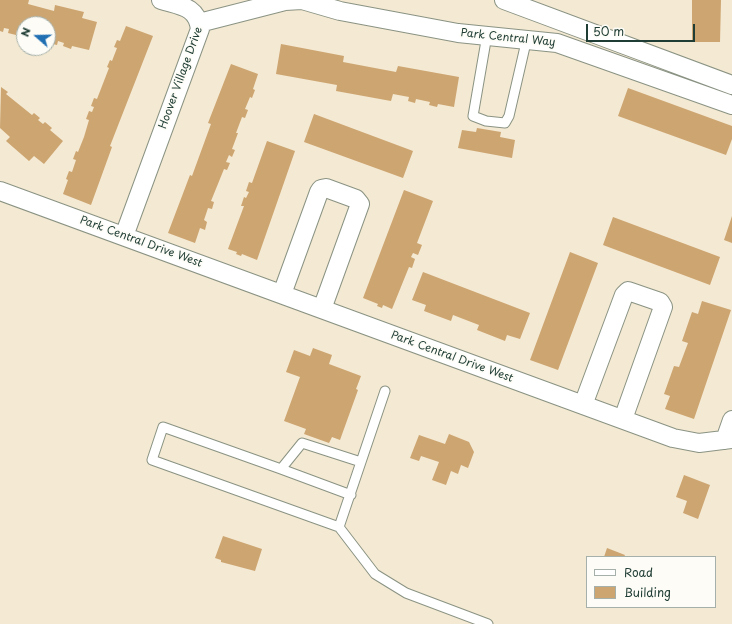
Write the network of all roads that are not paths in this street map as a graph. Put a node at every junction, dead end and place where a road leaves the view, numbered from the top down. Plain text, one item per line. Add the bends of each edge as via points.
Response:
1 (161, 0) edge
2 (504, 0) edge
3 (266, 3) edge
4 (325, 3) edge
5 (200, 23) junction
6 (487, 35) junction
7 (527, 38) junction
8 (732, 85) edge
9 (732, 105) edge
10 (0, 191) edge
11 (124, 236) junction
12 (282, 294) junction
13 (322, 309) junction
14 (385, 391) dead end
15 (583, 404) junction
16 (623, 419) junction
17 (732, 420) edge
18 (728, 439) edge
19 (361, 462) junction
20 (281, 469) junction
21 (351, 495) junction
22 (339, 527) junction
23 (488, 624) edge

1 - 5 street via 192,11
2 - 8 street
3 - 4 street, Hoover Village Drive via 302,0
3 - 5 street, Hoover Village Drive
4 - 6 street, Park Central Way via 458,33
5 - 11 street, Hoover Village Drive via 200,29
6 - 7 street, Park Central Way
6 - 7 lane via 473,116 486,121 505,123 509,116
7 - 9 street, Park Central Way via 571,47
10 - 11 street, Park Central Drive West
11 - 12 street, Park Central Drive West
12 - 13 street, Park Central Drive West
12 - 13 street via 321,189 326,188 356,199 360,204
13 - 15 street, Park Central Drive West
14 - 19 lane
15 - 16 street, Park Central Drive West
15 - 16 street via 624,295 628,291 662,303 664,308
16 - 18 street, Park Central Drive West via 684,441 710,443
17 - 18 street
19 - 20 lane via 302,443
19 - 21 lane
20 - 21 lane
20 - 22 lane via 163,427 152,460
21 - 22 lane
22 - 23 lane via 375,574 406,593

